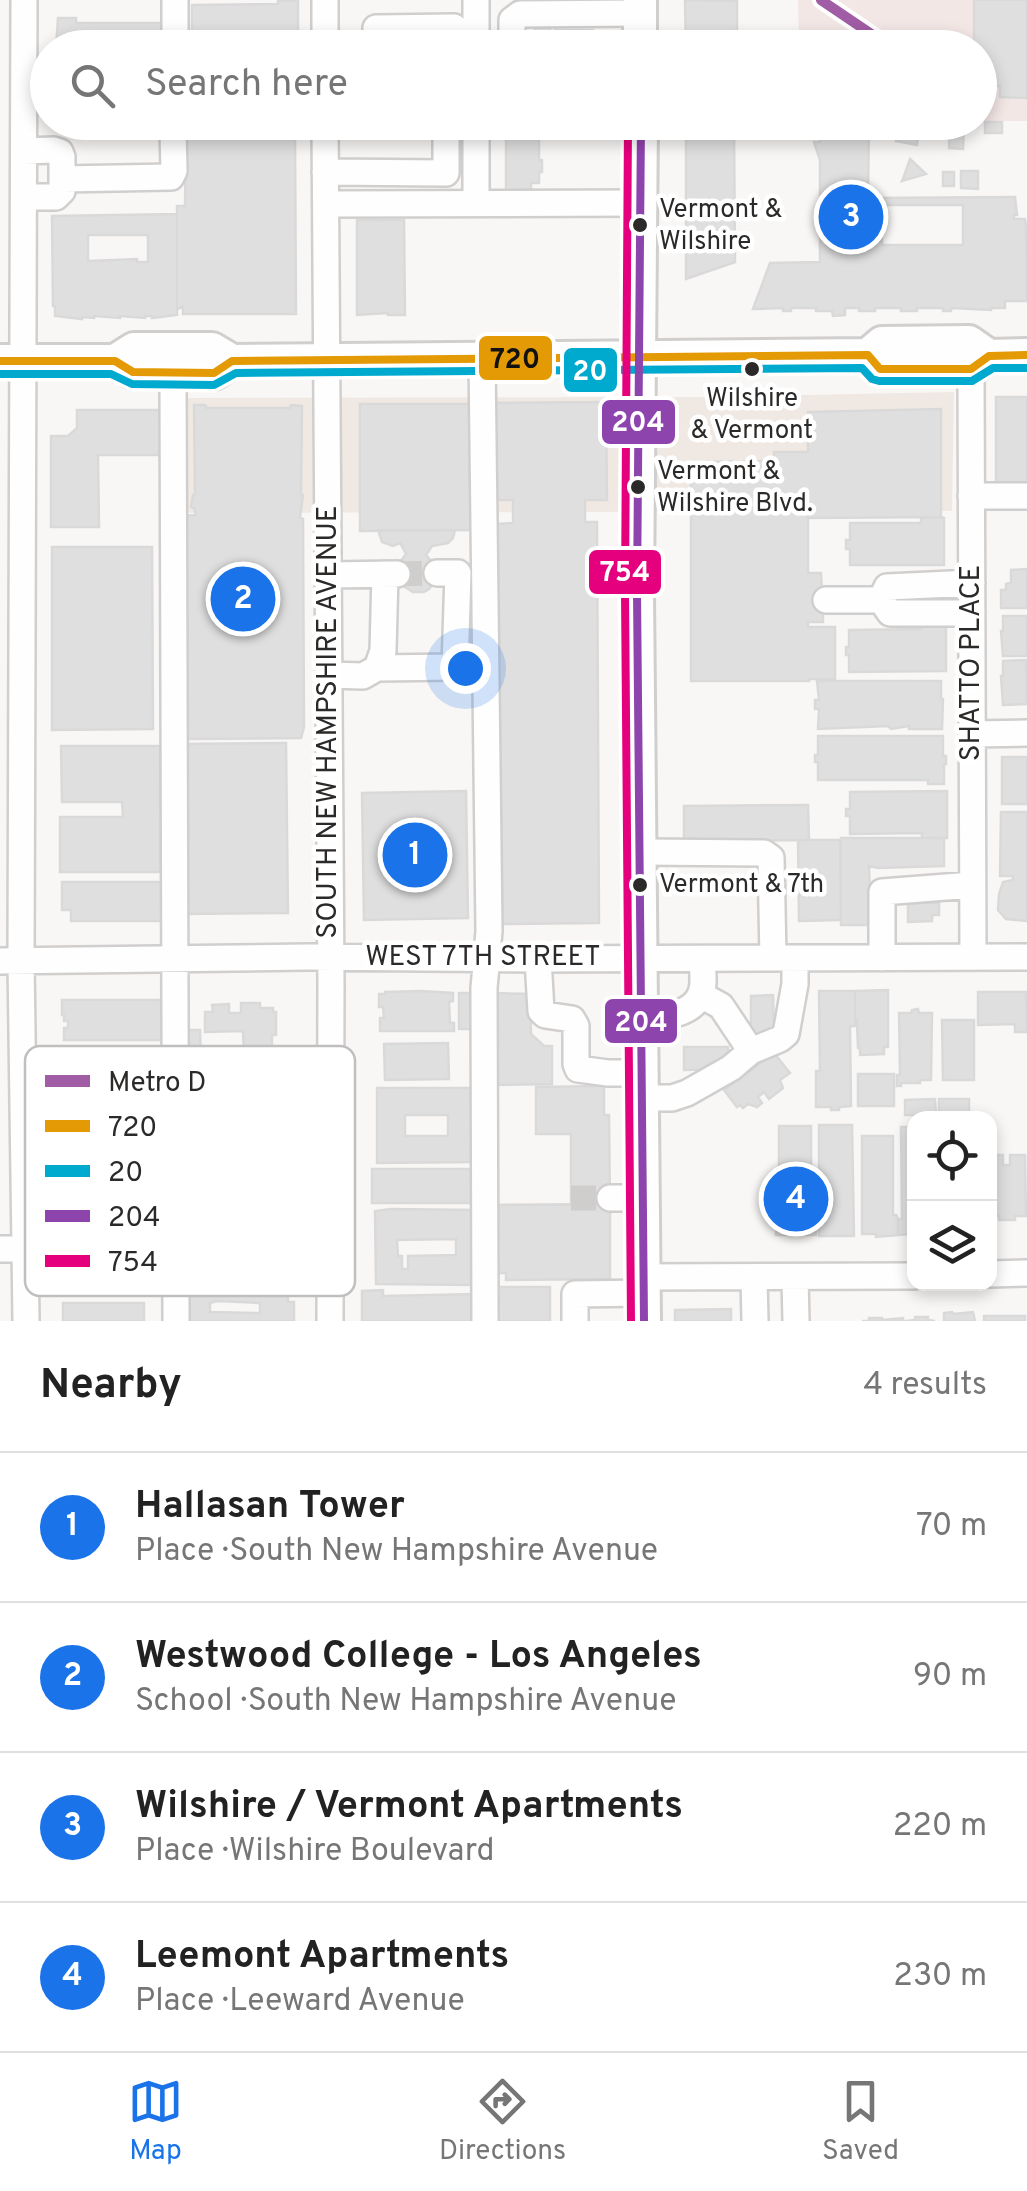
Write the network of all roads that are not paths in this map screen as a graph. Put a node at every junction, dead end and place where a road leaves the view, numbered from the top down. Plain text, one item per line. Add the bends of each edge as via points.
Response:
1 (24, 0) edge
2 (175, 0) edge
3 (326, 0) edge
4 (476, 0) edge
5 (640, 6) edge
6 (454, 27) dead end
7 (175, 30) edge
8 (326, 30) edge
9 (376, 30) edge
10 (476, 30) edge
11 (512, 30) edge
12 (30, 61) edge
13 (30, 136) edge
14 (173, 140) edge
15 (325, 140) edge
16 (446, 140) edge
17 (474, 140) edge
18 (640, 140) edge
19 (24, 151) junction
20 (325, 172) junction
21 (446, 173) junction
22 (62, 179) junction
23 (16, 201) edge
24 (466, 203) junction
25 (640, 203) junction
26 (326, 204) junction
27 (1027, 355) edge
28 (638, 356) junction
29 (482, 359) junction
30 (326, 360) junction
31 (116, 361) junction
32 (232, 361) junction
33 (11, 362) edge
34 (980, 362) junction
35 (173, 372) junction
36 (972, 496) junction
37 (1027, 496) edge
38 (437, 573) dead end
39 (329, 576) junction
40 (972, 583) junction
41 (826, 600) dead end
42 (881, 600) junction
43 (972, 614) junction
44 (11, 667) edge
45 (377, 668) junction
46 (329, 675) junction
47 (11, 712) edge
48 (1027, 733) edge
49 (972, 734) junction
50 (11, 750) edge
51 (641, 852) junction
52 (972, 885) junction
53 (973, 957) junction
54 (1027, 957) edge
55 (331, 958) junction
56 (641, 958) junction
57 (784, 958) junction
58 (882, 958) junction
59 (486, 959) junction
60 (702, 959) junction
61 (175, 960) junction
62 (538, 960) junction
63 (11, 961) edge
64 (701, 995) junction
65 (642, 1019) junction
66 (175, 1046) edge
67 (331, 1046) edge
68 (750, 1051) junction
69 (642, 1086) junction
70 (610, 1198) tunnel mouth
71 (643, 1198) junction
72 (13, 1249) edge
73 (997, 1274) edge
74 (1027, 1274) edge
75 (907, 1276) edge
76 (754, 1278) junction
77 (795, 1278) junction
78 (176, 1296) edge
79 (330, 1296) edge
80 (644, 1297) edge
81 (26, 1321) edge
82 (176, 1321) edge
83 (330, 1321) edge
84 (485, 1321) edge
85 (576, 1321) edge
86 (755, 1321) edge
87 (796, 1321) edge

1 - 12 street
2 - 7 street
3 - 8 street
4 - 10 street
5 - 11 street via 520,14
6 - 9 street
13 - 19 street
14 - 22 street via 171,177
15 - 20 street, SOUTH NEW HAMPSHIRE AVENUE
16 - 21 street
17 - 24 street
18 - 25 main road
19 - 22 street via 60,152
19 - 23 street
20 - 21 street
20 - 26 street, SOUTH NEW HAMPSHIRE AVENUE
21 - 24 street
22 - 23 street via 60,195
23 - 33 street
24 - 25 street
24 - 26 street
25 - 28 main road
26 - 30 street, SOUTH NEW HAMPSHIRE AVENUE
27 - 34 main road
28 - 29 main road
28 - 34 main road via 868,355 882,343 968,342
28 - 51 main road
29 - 30 main road
29 - 59 street
30 - 32 main road
30 - 39 street, SOUTH NEW HAMPSHIRE AVENUE
31 - 32 main road via 134,349 212,350
31 - 33 main road
31 - 35 main road via 133,372
32 - 35 main road via 214,373
33 - 44 street
34 - 36 street, SHATTO PLACE
35 - 61 street
36 - 37 street
36 - 40 street, SHATTO PLACE
38 - 45 street via 458,573 455,667
39 - 45 street via 391,574
39 - 46 street, SOUTH NEW HAMPSHIRE AVENUE
40 - 42 street via 887,587
40 - 43 street, SHATTO PLACE
41 - 42 street
42 - 43 street via 890,612
43 - 49 street, SHATTO PLACE
44 - 47 street
45 - 46 street via 363,676
46 - 55 street, SOUTH NEW HAMPSHIRE AVENUE
47 - 50 street
48 - 49 street
49 - 52 street, SHATTO PLACE
50 - 63 street
51 - 56 main road
51 - 57 street via 764,852 771,858
52 - 53 street, SHATTO PLACE
52 - 58 street via 882,892
53 - 54 street, WEST 7TH STREET
53 - 58 street, WEST 7TH STREET
55 - 59 street, WEST 7TH STREET
55 - 61 street, WEST 7TH STREET
55 - 67 street, SOUTH NEW HAMPSHIRE AVENUE
56 - 60 street, WEST 7TH STREET
56 - 62 street, WEST 7TH STREET
56 - 65 main road
57 - 58 street, WEST 7TH STREET
57 - 60 street, WEST 7TH STREET
57 - 68 street via 796,984 786,1034
59 - 62 street, WEST 7TH STREET
59 - 84 street
60 - 64 street
61 - 63 street, WEST 7TH STREET
61 - 66 street
62 - 69 street via 541,1011 572,1019 578,1069
63 - 72 street
64 - 65 street via 682,1012
64 - 68 street via 721,1006
65 - 69 main road
68 - 69 street via 687,1094 672,1098
69 - 71 main road
70 - 71 street
71 - 80 main road
72 - 81 street
73 - 74 street
75 - 77 street
76 - 77 street
76 - 80 street
76 - 86 street
77 - 87 street
78 - 82 street
79 - 83 street, SOUTH NEW HAMPSHIRE AVENUE
80 - 85 street via 575,1294

